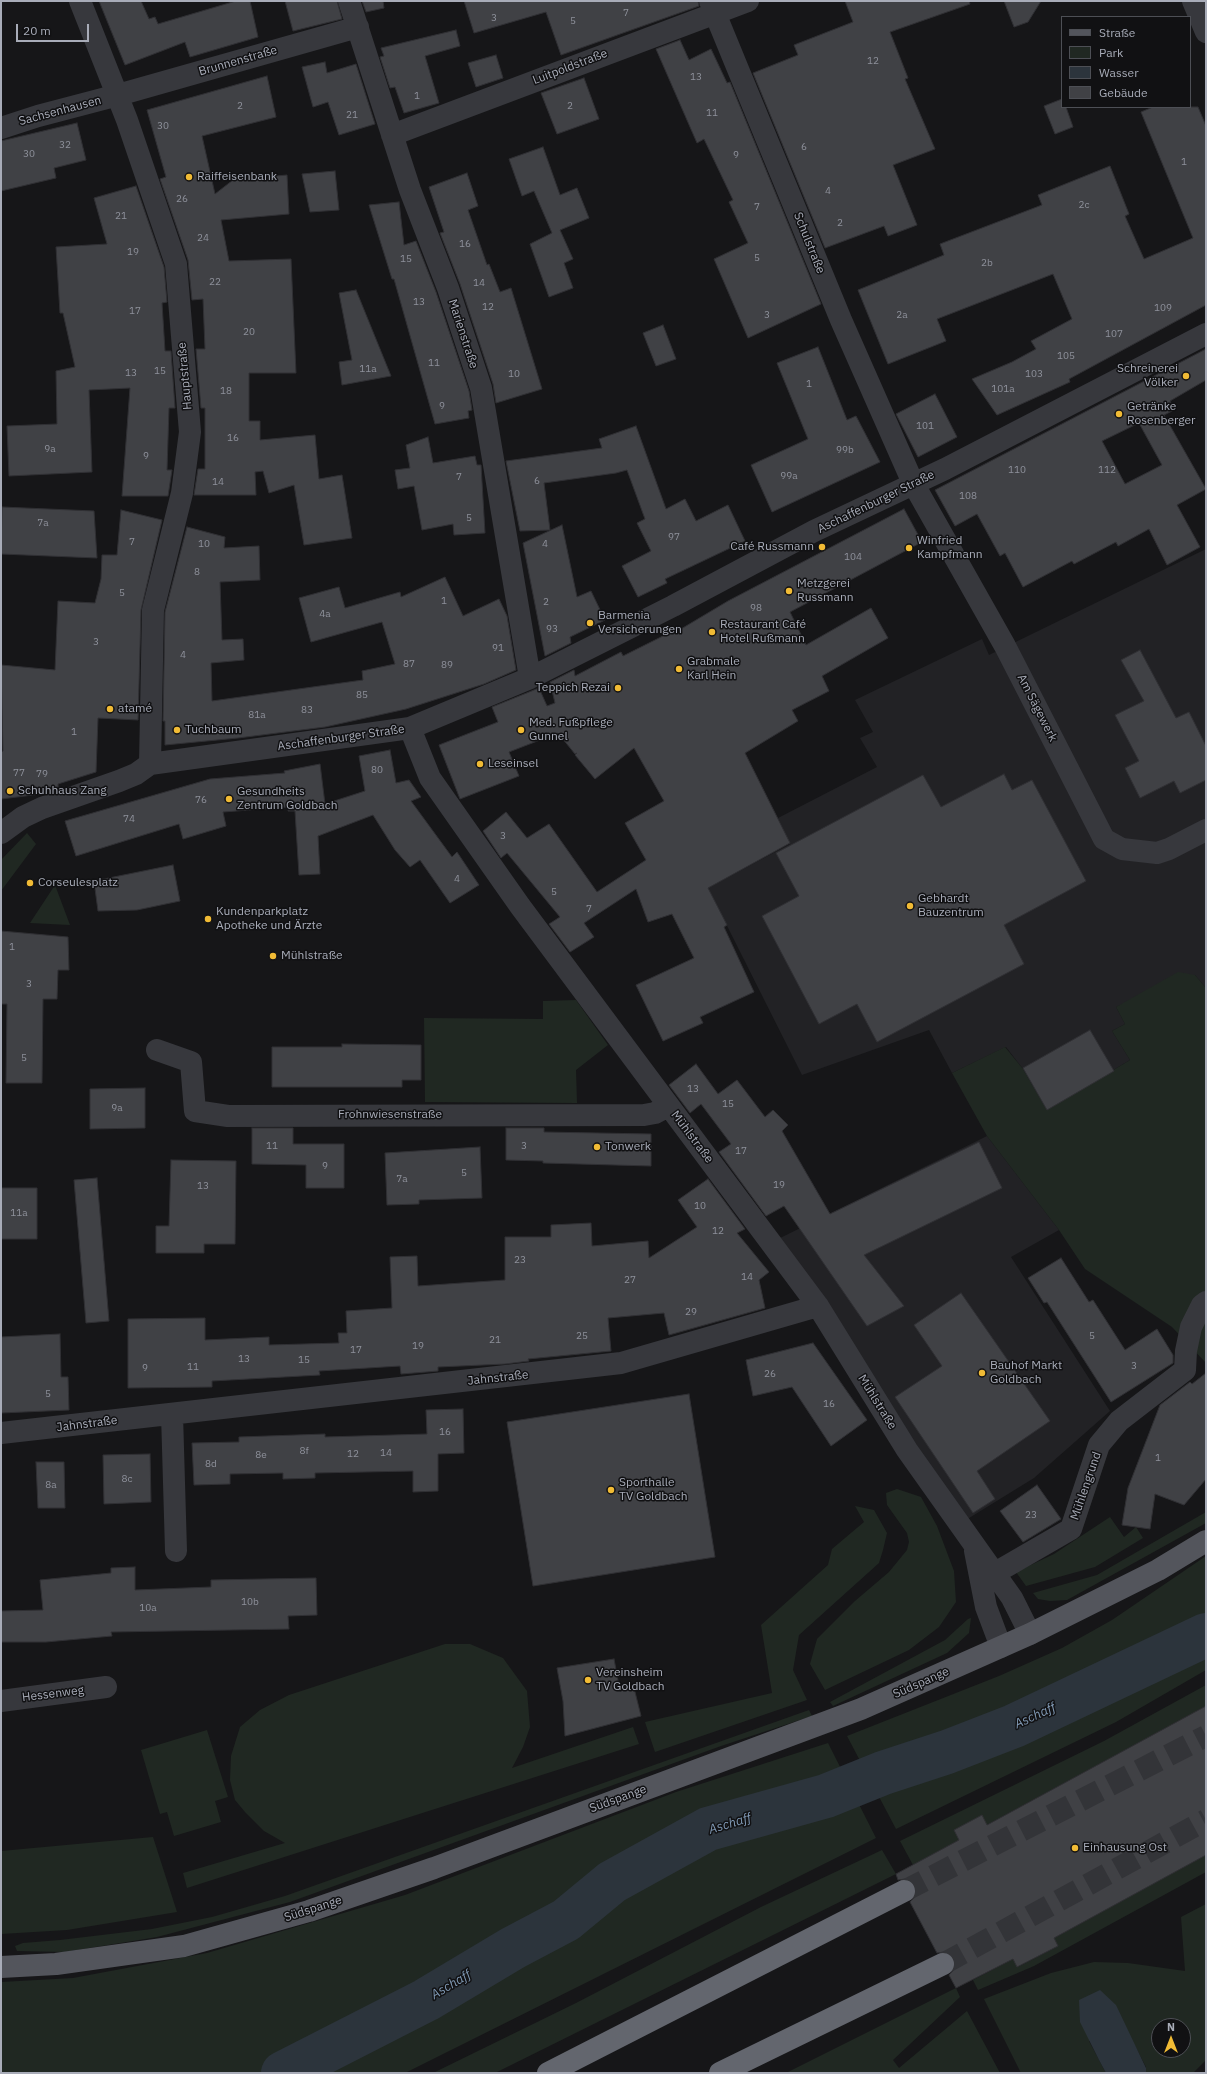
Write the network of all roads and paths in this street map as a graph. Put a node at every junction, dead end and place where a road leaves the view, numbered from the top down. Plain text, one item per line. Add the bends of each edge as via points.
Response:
1 (80, 1) edge
2 (349, 1) edge
3 (748, 1) edge
4 (1193, 1) edge
5 (712, 7) edge
6 (358, 28) junction
7 (1206, 32) edge
8 (118, 95) junction
9 (1, 128) edge
10 (392, 134) junction
11 (1206, 334) edge
12 (913, 483) junction
13 (530, 678) junction
14 (410, 728) junction
15 (150, 764) junction
16 (1206, 830) edge
17 (1, 833) edge
18 (157, 1050) dead end
19 (668, 1106) junction
20 (1206, 1302) edge
21 (818, 1306) junction
22 (172, 1414) junction
23 (1, 1433) edge
24 (1206, 1541) edge
25 (974, 1546) junction
26 (176, 1551) dead end
27 (995, 1573) junction
28 (1030, 1634) junction
29 (1001, 1647) junction
30 (106, 1687) dead end
31 (1, 1701) edge
32 (904, 1891) tunnel mouth
33 (943, 1964) tunnel mouth
34 (1, 1967) edge
35 (548, 2073) edge
36 (720, 2073) edge

1 - 8 street, Hauptstraße
2 - 6 street, Marienstraße
3 - 5 street, Luitpoldstraße
4 - 7 street
5 - 10 street, Luitpoldstraße
5 - 12 street, Schulstraße via 841,320
6 - 8 street, Brunnenstraße
6 - 10 street, Marienstraße
8 - 9 street, Sachsenhausen
8 - 15 street, Hauptstraße via 176,264 190,432 182,493 153,610
10 - 13 street, Marienstraße via 410,190 448,288 480,388
11 - 12 street, Aschaffenburger Straße via 945,469
12 - 13 street, Aschaffenburger Straße via 814,531
12 - 16 street, Am Sägewerk via 1005,646 1104,839 1122,849 1157,853
13 - 14 street, Aschaffenburger Straße
14 - 15 street, Aschaffenburger Straße
14 - 19 street, Mühlstraße via 430,778 520,906
15 - 17 street, Aschaffenburger Straße via 136,774 119,781 42,808
18 - 19 street, Frohnwiesenstraße via 191,1062 195,1111 228,1116 644,1115
19 - 21 street, Mühlstraße
20 - 27 street, Mühlengrund via 1191,1327 1185,1370 1118,1421 1100,1445 1071,1529
21 - 22 street, Jahnstraße via 621,1363
21 - 25 street, Mühlstraße via 907,1450
22 - 23 street, Jahnstraße
22 - 26 street
24 - 28 main road, Südspange via 1158,1570
25 - 27 street, Mühlstraße
25 - 29 street, Mühlstraße via 986,1607
27 - 28 street, Mühlstraße via 1012,1598
28 - 29 main road, Südspange
29 - 34 main road, Südspange via 862,1709 434,1868 309,1911 184,1946 56,1964
30 - 31 street, Hessenweg
32 - 35 highway
33 - 36 highway

